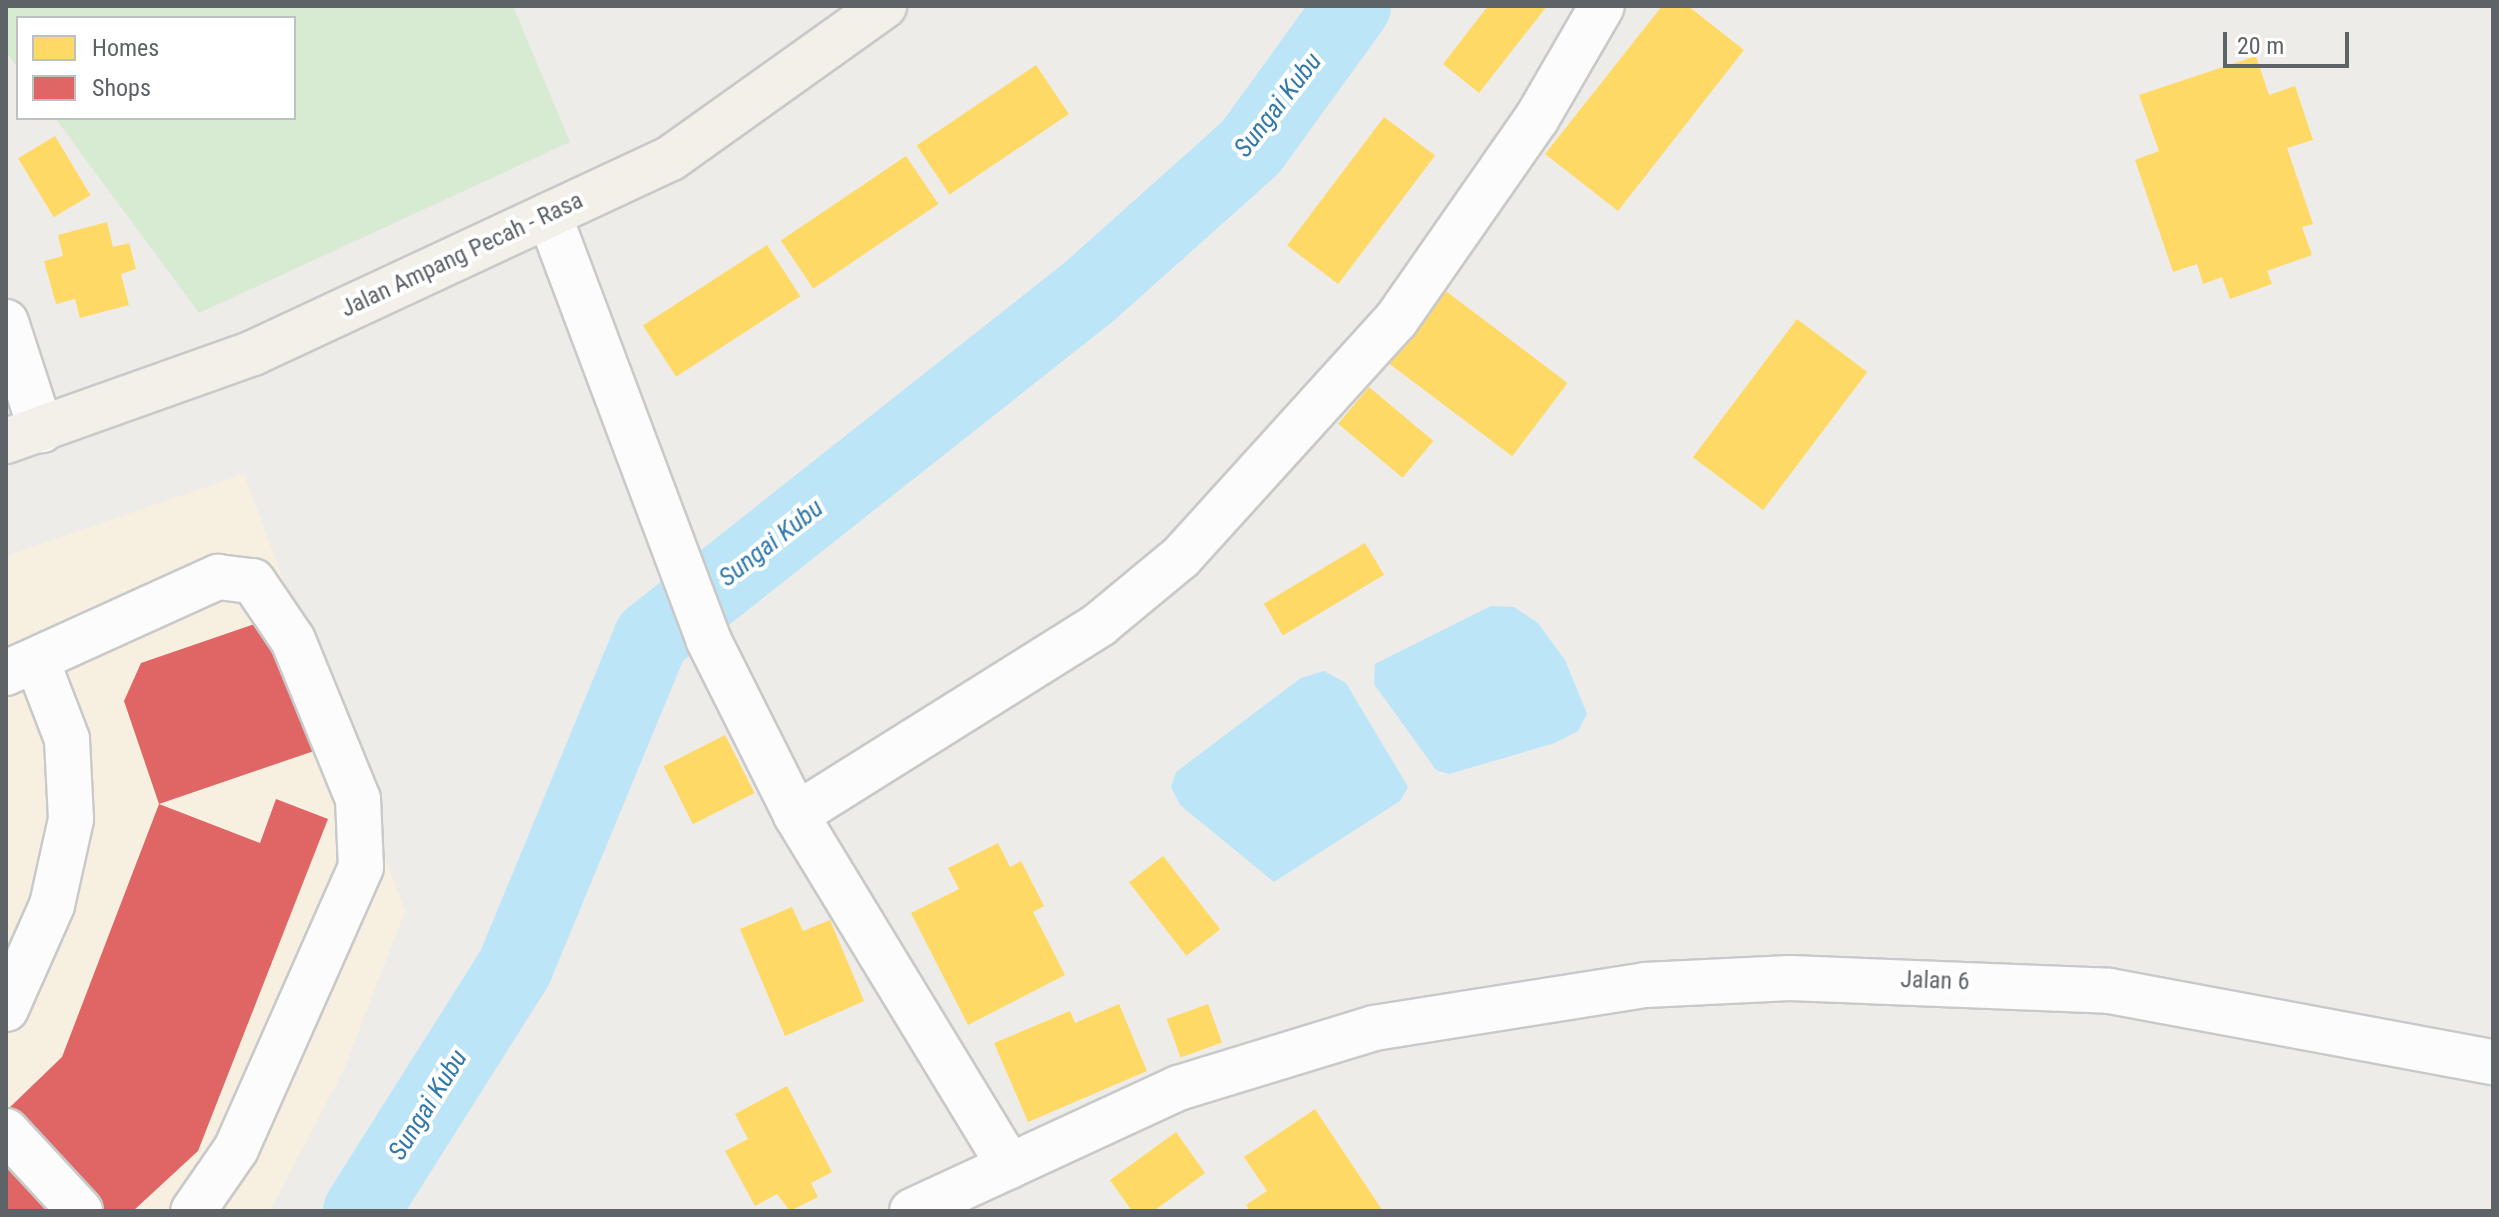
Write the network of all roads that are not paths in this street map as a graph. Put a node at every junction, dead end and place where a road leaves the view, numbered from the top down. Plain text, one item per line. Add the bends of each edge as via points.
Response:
1 (884, 6) edge
2 (1602, 6) edge
3 (549, 215) junction
4 (6, 322) edge
5 (117, 406) junction
6 (23, 435) edge
7 (6, 467) edge
8 (22, 667) edge
9 (796, 815) junction
10 (6, 1009) edge
11 (2493, 1062) edge
12 (6, 1131) edge
13 (1009, 1166) junction
14 (80, 1211) edge
15 (193, 1211) edge
16 (912, 1211) edge

1 - 3 main road, Jalan Ampang Pecah - Rasa via 694,144
2 - 9 street via 1537,118 1396,320 1181,557 1100,624
3 - 5 main road, Jalan Ampang Pecah - Rasa via 253,353
3 - 9 street via 708,639
4 - 6 street
5 - 6 main road, Jalan Ampang Pecah - Rasa
5 - 7 main road
8 - 10 street via 67,739 71,819 52,905
8 - 15 street via 218,577 253,581 293,640 358,799 361,867 236,1149
9 - 13 street
11 - 13 street, Jalan 6 via 2109,991 1933,980 1645,985 1374,1028 1178,1088
12 - 14 street
13 - 16 street, Jalan 6

